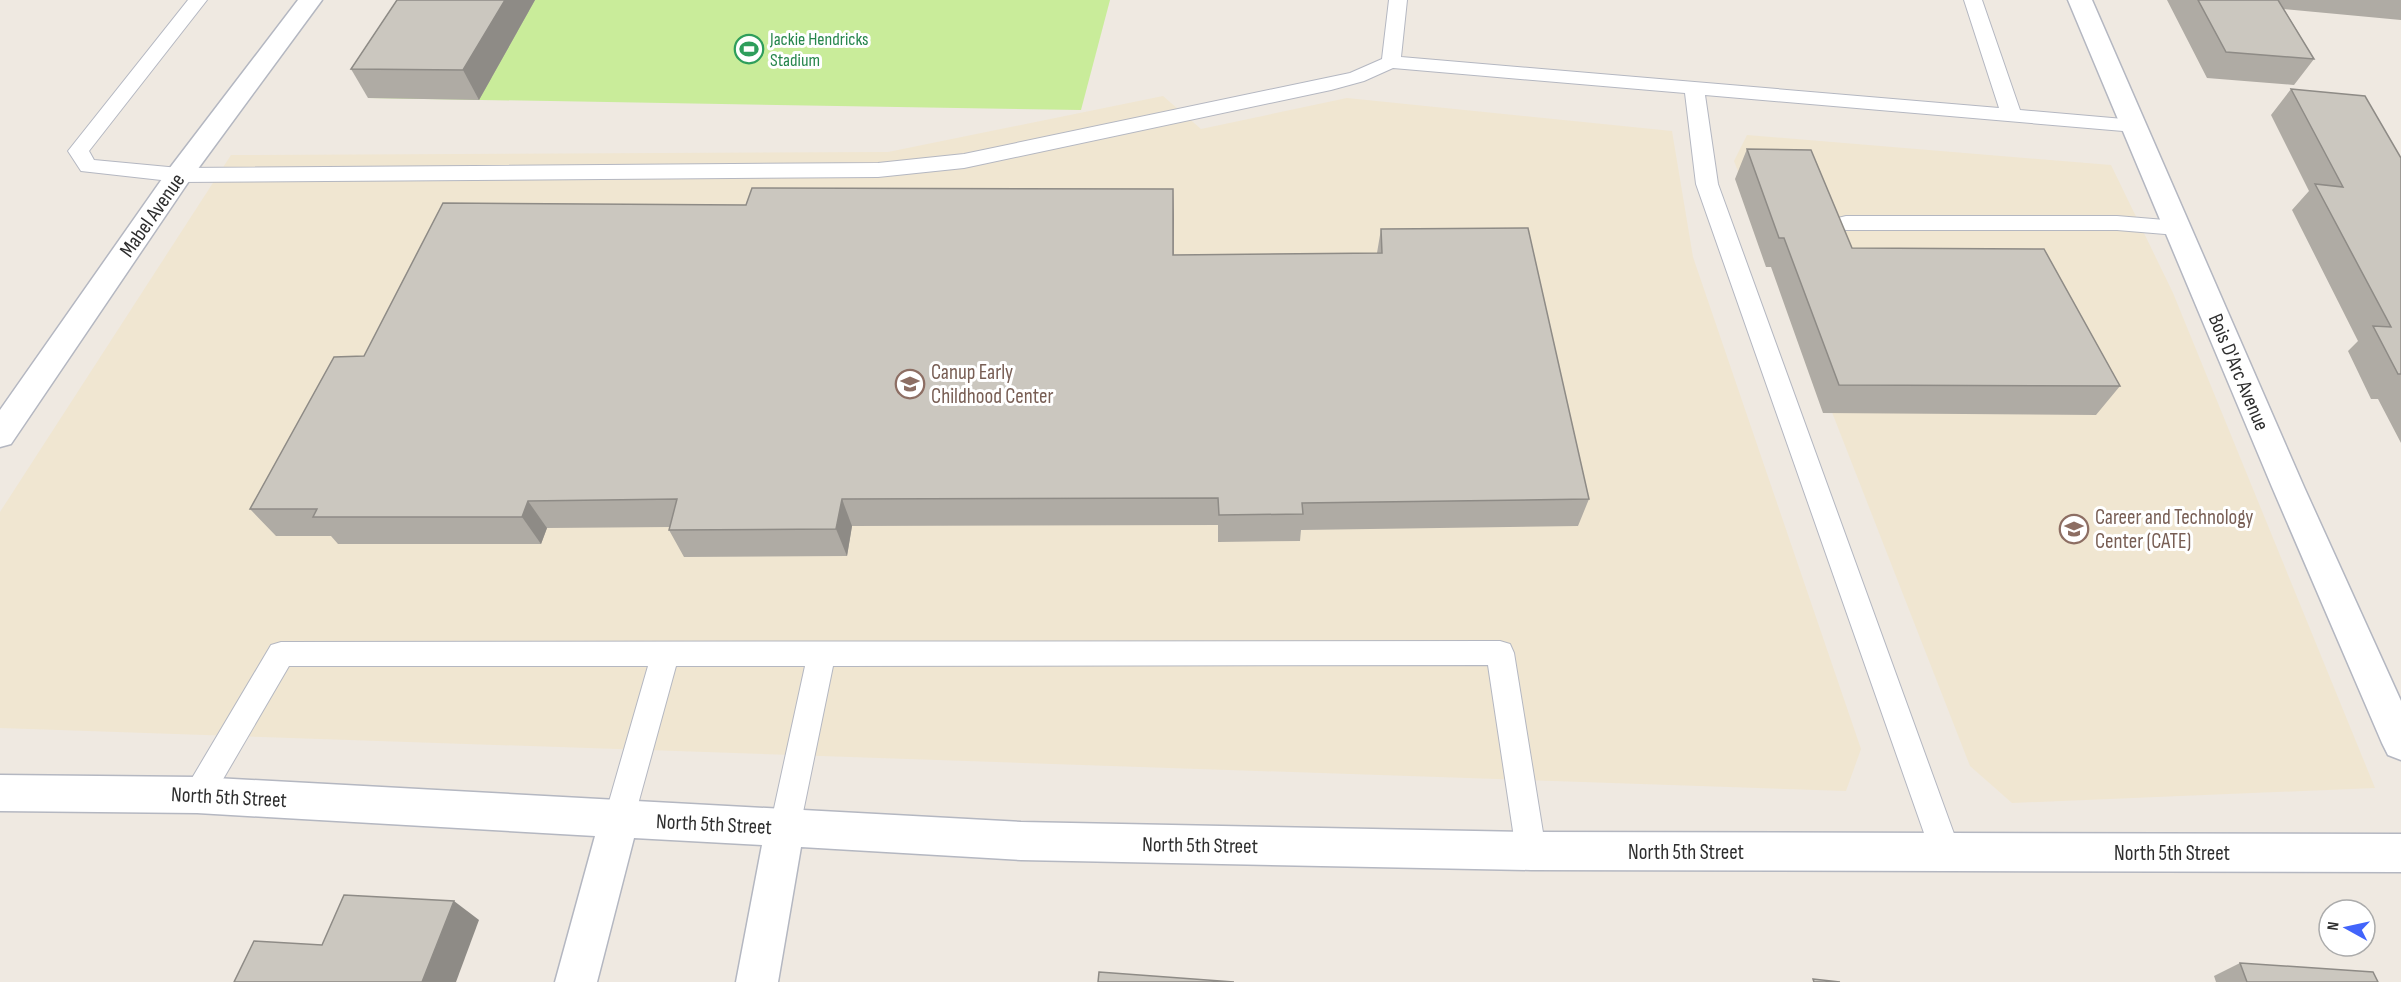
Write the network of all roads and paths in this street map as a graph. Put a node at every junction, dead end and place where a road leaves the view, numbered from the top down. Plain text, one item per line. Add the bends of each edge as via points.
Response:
1 (198, 0) edge
2 (310, 0) edge
3 (1398, 0) edge
4 (1973, 0) edge
5 (2080, 0) edge
6 (1391, 62) junction
7 (1694, 88) junction
8 (2011, 114) junction
9 (2134, 126) junction
10 (179, 175) junction
11 (1846, 223) dead end
12 (2177, 228) junction
13 (0, 435) edge
14 (666, 653) junction
15 (822, 653) junction
16 (2401, 742) edge
17 (0, 793) edge
18 (197, 795) junction
19 (619, 819) junction
20 (785, 827) junction
21 (1531, 851) junction
22 (1946, 853) junction
23 (2401, 853) edge
24 (576, 982) edge
25 (757, 982) edge

1 - 10 lane via 78,151 87,166
2 - 10 street, Mabel Avenue
3 - 6 lane
4 - 8 lane
5 - 9 street, Bois D'Arc Avenue
6 - 7 lane
6 - 10 lane via 1331,84 1004,154 878,171
7 - 8 lane
7 - 22 lane via 1707,184
8 - 9 lane
9 - 12 street, Bois D'Arc Avenue
10 - 13 street, Mabel Avenue
11 - 12 lane via 2117,223
12 - 16 street, Bois D'Arc Avenue
14 - 15 lane
14 - 18 lane via 281,654
14 - 19 lane
15 - 20 lane
15 - 21 lane via 1500,653
17 - 18 street, North 5th Street
18 - 19 street, North 5th Street
19 - 20 street, North 5th Street
19 - 24 street
20 - 21 street, North 5th Street via 1021,842
20 - 25 street
21 - 22 street, North 5th Street
22 - 23 street, North 5th Street

